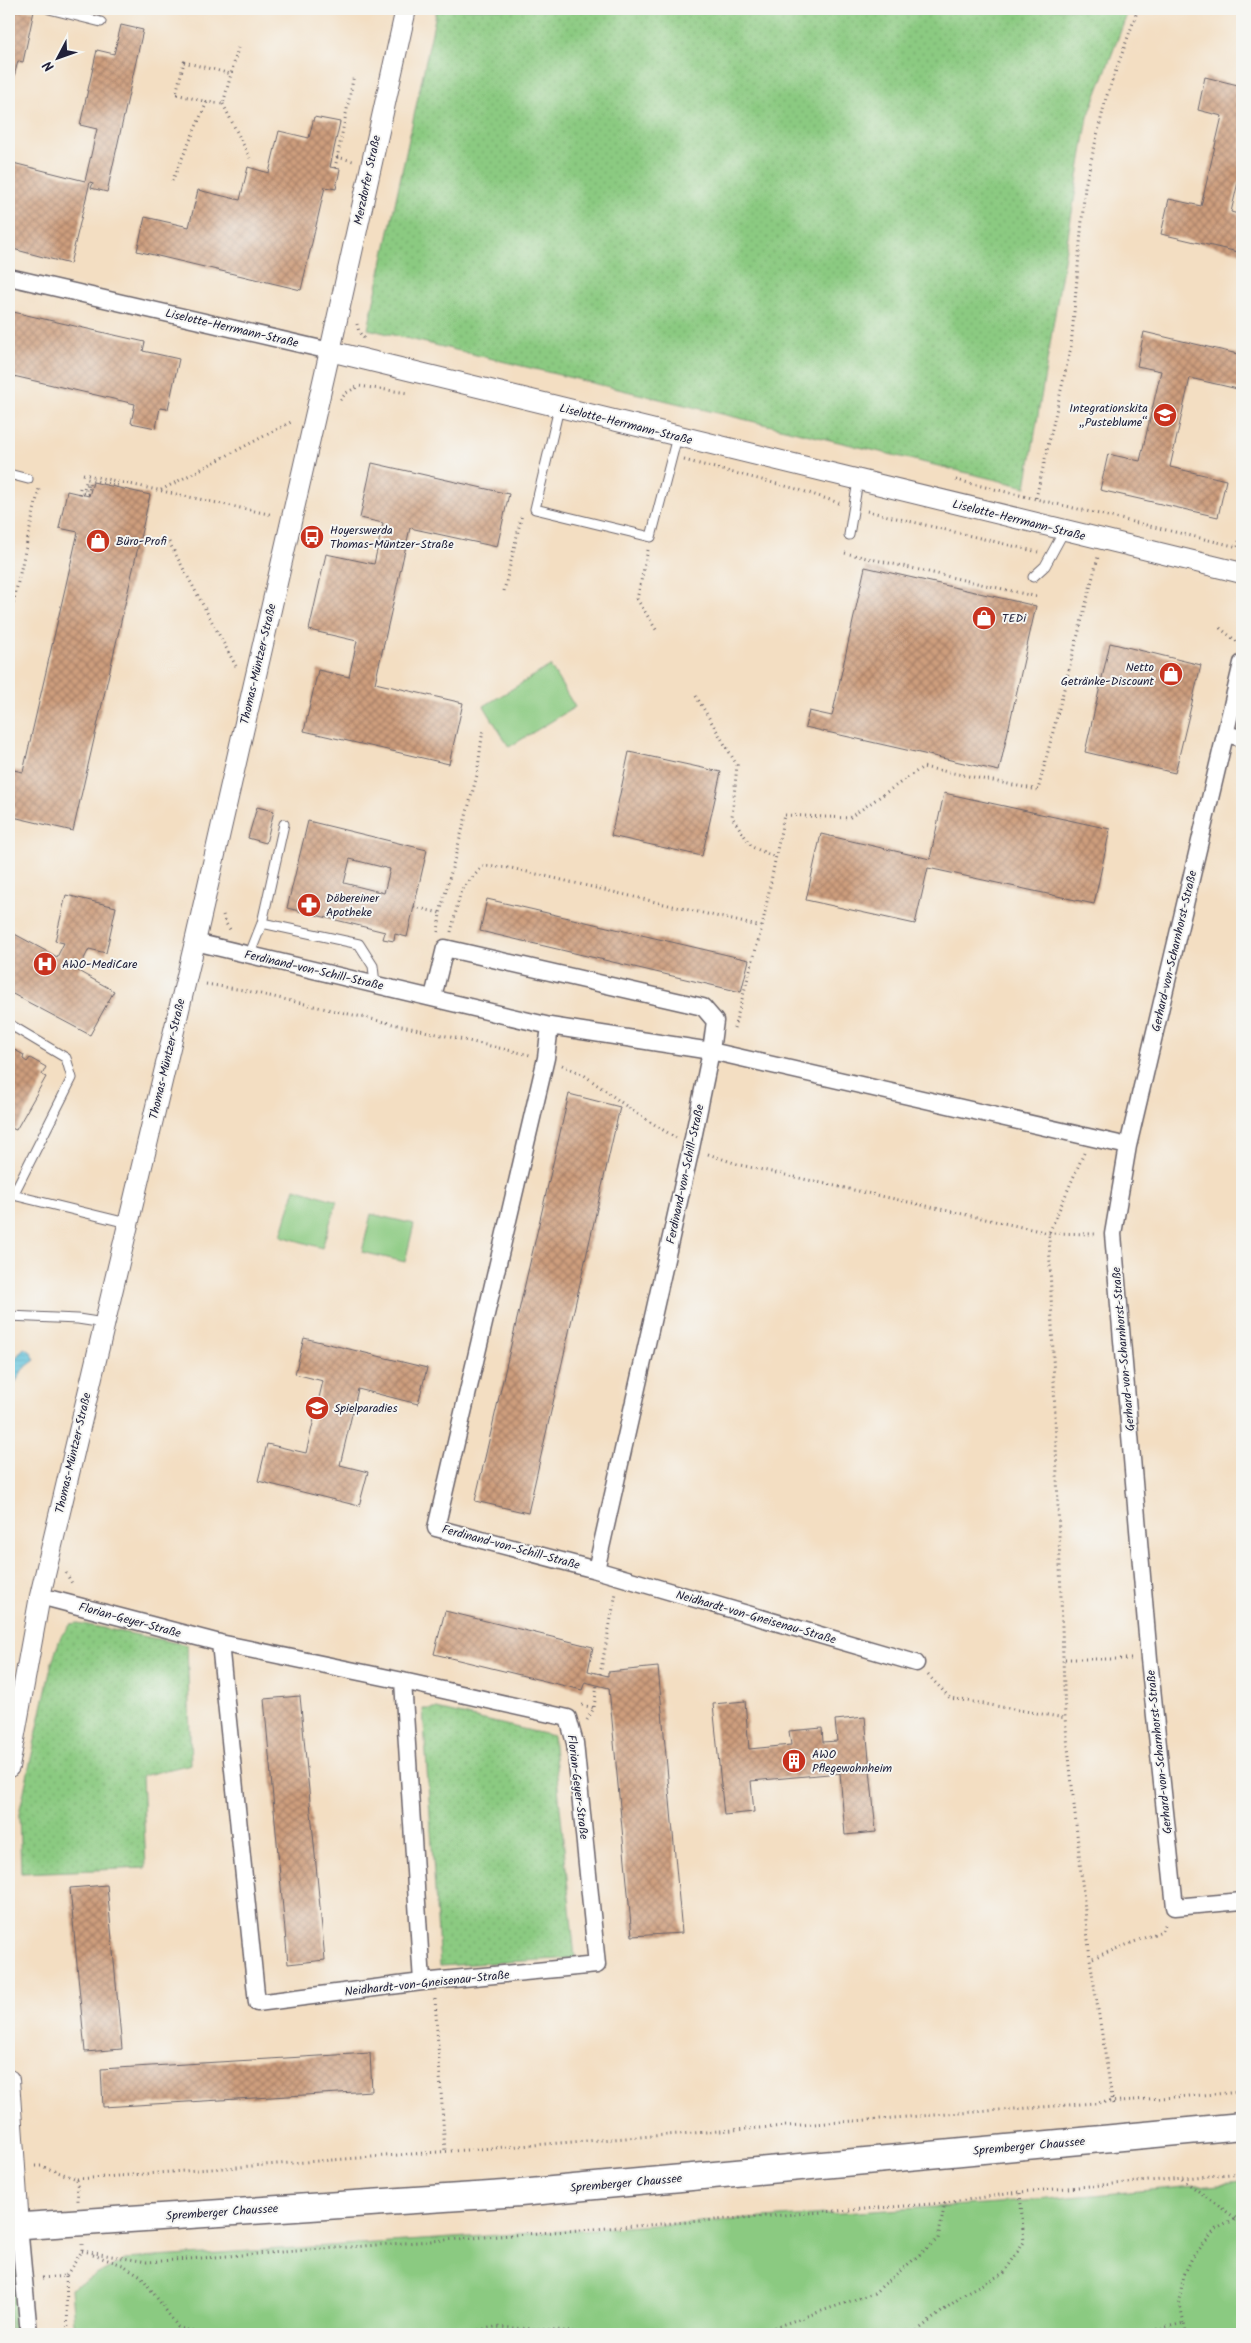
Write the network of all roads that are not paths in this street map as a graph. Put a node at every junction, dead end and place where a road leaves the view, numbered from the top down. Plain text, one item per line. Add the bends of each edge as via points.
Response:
1 (49, 9) edge
2 (406, 9) edge
3 (101, 22) dead end
4 (9, 277) edge
5 (330, 351) junction
6 (559, 408) junction
7 (677, 437) junction
8 (9, 474) edge
9 (28, 478) dead end
10 (858, 481) junction
11 (1064, 531) junction
12 (849, 535) dead end
13 (1242, 573) edge
14 (1033, 577) dead end
15 (1242, 663) edge
16 (1225, 734) junction
17 (1242, 738) edge
18 (284, 824) dead end
19 (262, 923) junction
20 (195, 942) junction
21 (249, 956) junction
22 (375, 984) junction
23 (433, 997) junction
24 (9, 1024) edge
25 (550, 1026) junction
26 (711, 1051) junction
27 (1128, 1146) junction
28 (127, 1223) junction
29 (9, 1316) edge
30 (104, 1323) junction
31 (596, 1570) junction
32 (40, 1596) junction
33 (220, 1643) junction
34 (916, 1663) road end
35 (403, 1681) junction
36 (9, 1767) edge
37 (1242, 1901) edge
38 (597, 1965) joint
39 (428, 1981) junction
40 (9, 2080) edge
41 (1242, 2126) edge
42 (14, 2226) edge
43 (29, 2334) edge

1 - 3 lane
2 - 5 street, Merzdorfer Straße
4 - 5 street, Liselotte-Herrmann-Straße
5 - 6 street, Liselotte-Herrmann-Straße
5 - 20 street, Thomas-Müntzer-Straße
6 - 7 street, Liselotte-Herrmann-Straße
6 - 7 lane via 536,509 651,537
7 - 10 street, Liselotte-Herrmann-Straße
8 - 9 lane
10 - 11 street, Liselotte-Herrmann-Straße
10 - 12 lane
11 - 13 street, Liselotte-Herrmann-Straße
11 - 14 lane via 1046,566
15 - 16 street, Gerhard-von-Scharnhorst-Straße
16 - 17 street
16 - 27 street, Gerhard-von-Scharnhorst-Straße
18 - 19 lane
19 - 21 lane
19 - 22 lane via 359,944 373,966
20 - 21 street, Ferdinand-von-Schill-Straße
20 - 28 street, Thomas-Müntzer-Straße
21 - 22 street, Ferdinand-von-Schill-Straße
22 - 23 street, Ferdinand-von-Schill-Straße
23 - 25 street, Ferdinand-von-Schill-Straße
23 - 26 street, Ferdinand-von-Schill-Straße via 445,948 703,1008 715,1021
24 - 28 lane via 66,1058 72,1078 12,1195
25 - 26 street, Ferdinand-von-Schill-Straße
25 - 31 street, Ferdinand-von-Schill-Straße via 546,1058 436,1528
26 - 27 street, Ferdinand-von-Schill-Straße
26 - 31 street, Ferdinand-von-Schill-Straße
27 - 37 street, Gerhard-von-Scharnhorst-Straße via 1113,1234 1149,1659 1176,1907
28 - 30 street, Thomas-Müntzer-Straße
29 - 30 lane
30 - 32 street, Thomas-Müntzer-Straße
31 - 34 street, Neidhardt-von-Gneisenau-Straße
32 - 33 street, Florian-Geyer-Straße
32 - 36 street, Thomas-Müntzer-Straße
33 - 35 street, Florian-Geyer-Straße
33 - 39 street, Neidhardt-von-Gneisenau-Straße via 258,2003
35 - 38 street, Florian-Geyer-Straße via 568,1718 575,1743
35 - 39 street
38 - 39 street, Neidhardt-von-Gneisenau-Straße
40 - 42 street via 16,2168
41 - 42 main road, Spremberger Chaussee via 520,2193
42 - 43 street via 24,2278

